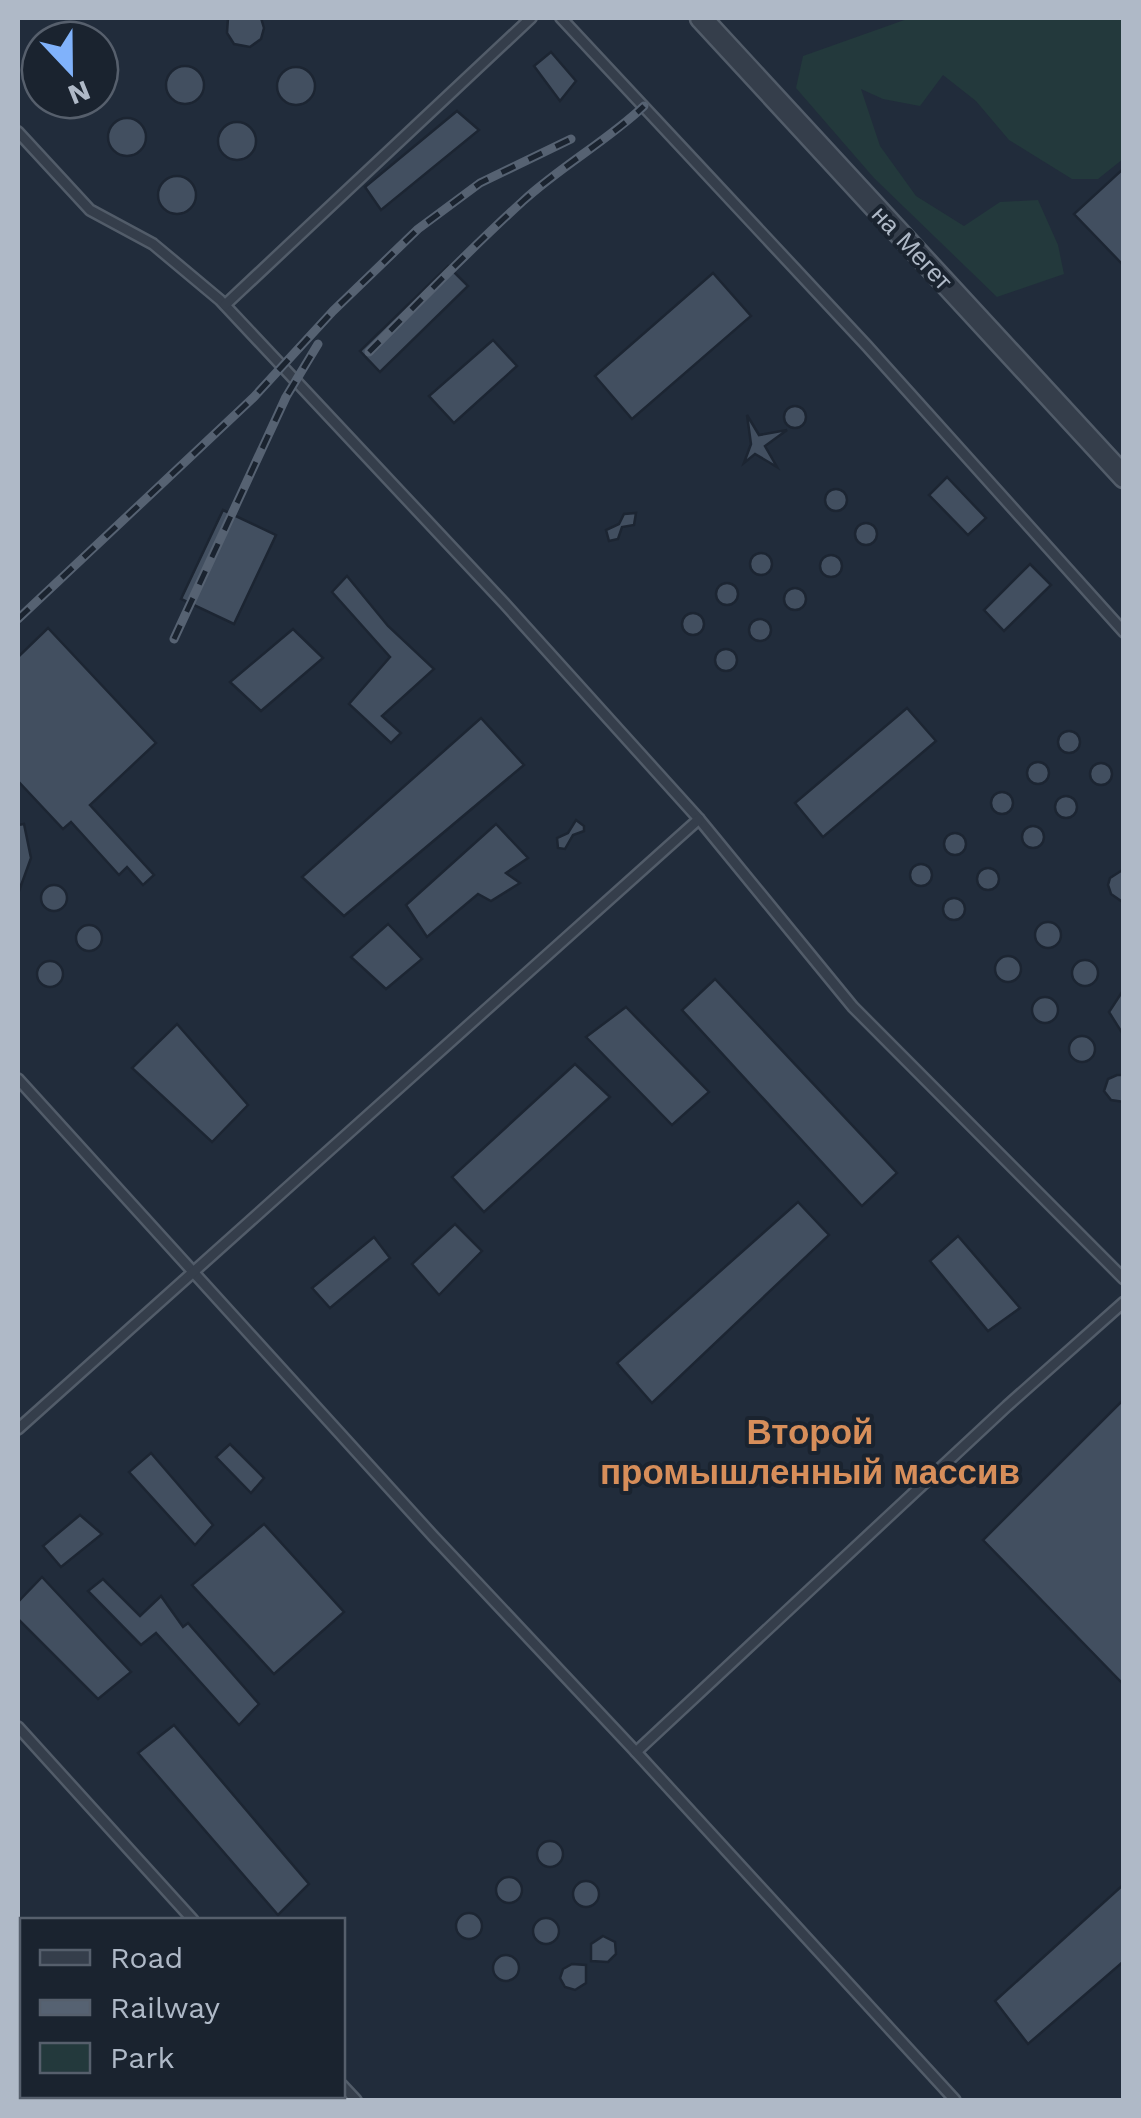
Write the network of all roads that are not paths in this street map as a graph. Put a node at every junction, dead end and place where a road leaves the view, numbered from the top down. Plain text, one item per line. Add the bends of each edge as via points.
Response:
1 (530, 18) edge
2 (561, 18) edge
3 (700, 18) edge
4 (18, 132) edge
5 (225, 305) junction
6 (1124, 478) edge
7 (1124, 632) edge
8 (700, 819) junction
9 (18, 1079) edge
10 (192, 1271) junction
11 (1124, 1279) edge
12 (1124, 1302) edge
13 (18, 1429) edge
14 (18, 1727) edge
15 (636, 1752) junction
16 (191, 1918) edge
17 (955, 2100) edge

1 - 5 lane
2 - 7 lane
3 - 6 street, на Мегет
4 - 5 lane via 90,210 153,244
5 - 8 lane
8 - 10 lane
8 - 11 lane via 853,1007
9 - 10 lane
10 - 13 lane
10 - 15 lane
12 - 15 lane
14 - 16 lane
15 - 17 lane

